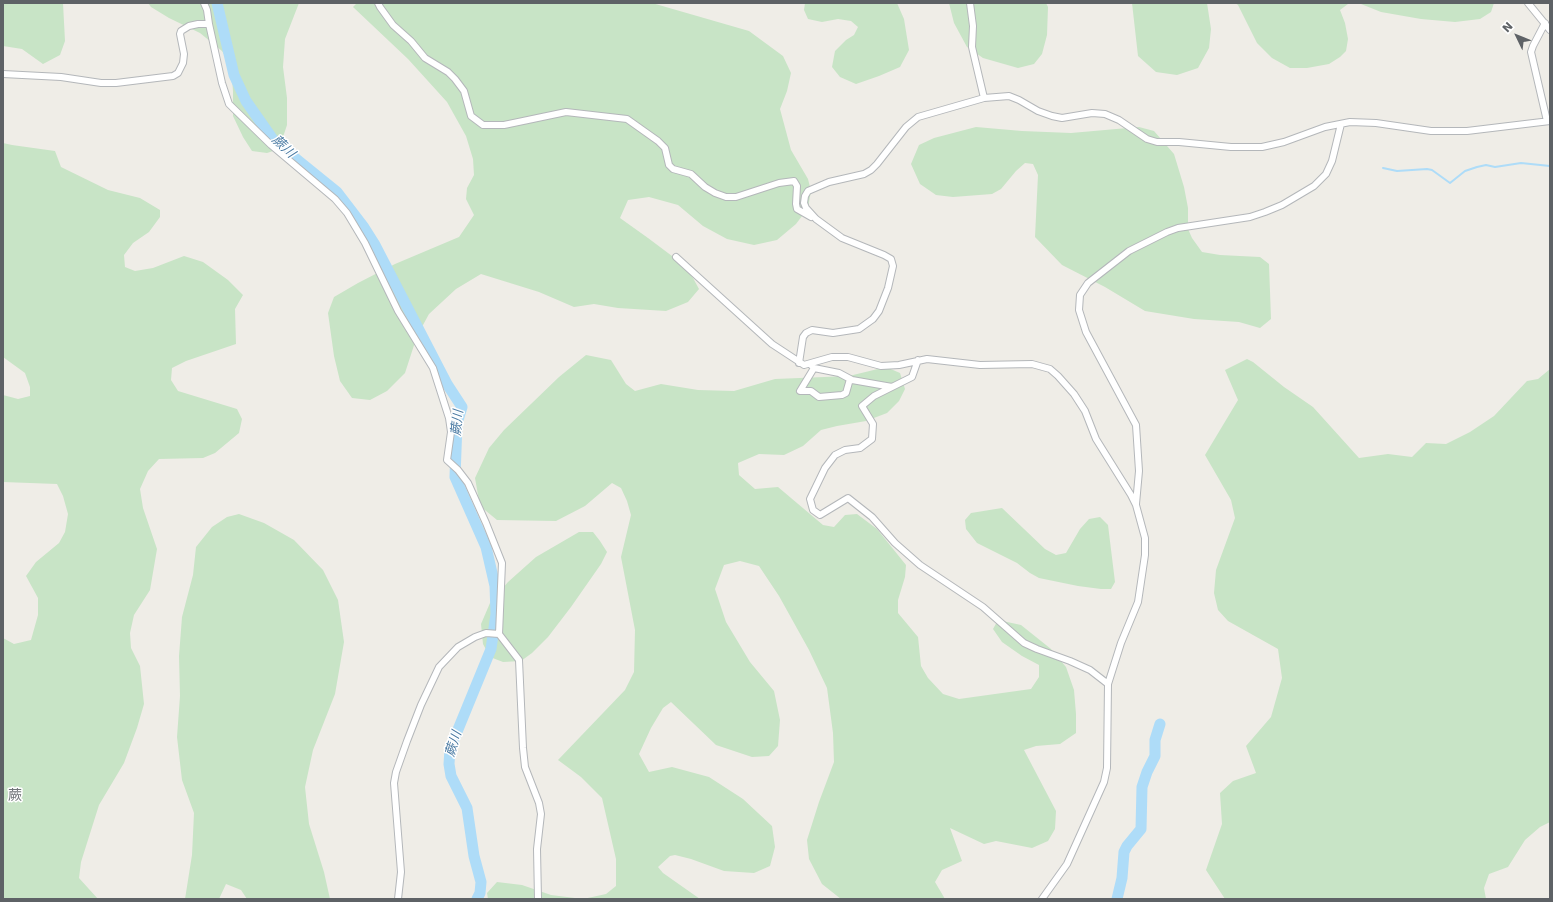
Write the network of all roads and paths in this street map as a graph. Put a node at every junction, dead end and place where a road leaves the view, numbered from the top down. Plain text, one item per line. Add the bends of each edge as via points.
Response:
1 (204, 3) edge
2 (378, 3) edge
3 (970, 3) edge
4 (1528, 3) edge
5 (1545, 23) junction
6 (209, 24) junction
7 (1550, 30) edge
8 (3, 74) edge
9 (984, 98) junction
10 (1549, 121) edge
11 (1341, 124) junction
12 (816, 219) junction
13 (676, 257) dead end
14 (918, 360) junction
15 (799, 363) junction
16 (812, 366) junction
17 (850, 379) junction
18 (892, 387) junction
19 (1136, 505) junction
20 (499, 634) junction
21 (1108, 684) junction
22 (398, 899) edge
23 (538, 899) edge
24 (1042, 899) edge

1 - 6 street via 208,10
2 - 12 street via 393,25 425,58 455,79 464,91 470,116 483,125 504,125 566,112 627,119 666,148 669,165 673,170 691,174 714,193 736,197 779,183 794,181 797,186 797,209
3 - 9 street via 972,47
4 - 5 street
5 - 7 street
5 - 10 street via 1531,52
6 - 8 street via 189,26 181,31 183,63 178,73 173,76 101,83 61,77
6 - 20 street via 229,104 271,145 335,199 347,213 366,242 402,317 433,368 449,418 451,432 447,460 468,483 502,564
9 - 11 street via 1009,96 1038,111 1062,118 1092,113 1105,114 1157,142 1262,147
9 - 12 street via 918,117 906,127 871,170 808,191 804,203
10 - 11 street via 1467,131 1431,131 1376,123
11 - 19 street via 1332,161 1326,174 1314,186 1282,205 1250,217 1167,232 1129,251 1088,283 1080,295 1079,310 1086,332 1136,425 1139,472
12 - 15 street via 842,238 884,255 890,259 893,266 888,288 873,319 866,326 853,330 833,333 812,330 806,333 803,337
13 - 15 street via 772,344
14 - 16 street via 881,366 848,357 832,357
14 - 18 street via 912,377
14 - 19 street via 980,365 1032,364 1050,370 1064,382 1081,404 1096,439
15 - 16 street
16 - 17 street
16 - 17 street via 800,391 811,391 819,397 842,395 846,393
17 - 18 street
18 - 21 street via 874,396 862,406 873,424 872,439 860,448 845,450 835,455 825,468 810,499 813,510 820,515 848,498 872,517 895,543 920,565 983,607 1024,643 1090,670
19 - 21 street via 1144,538 1142,585
20 - 22 street via 475,637 458,646 439,667 421,705 394,783 401,872
20 - 23 street via 519,660 525,766 541,814 537,849
21 - 24 street via 1107,768 1104,782 1067,864

